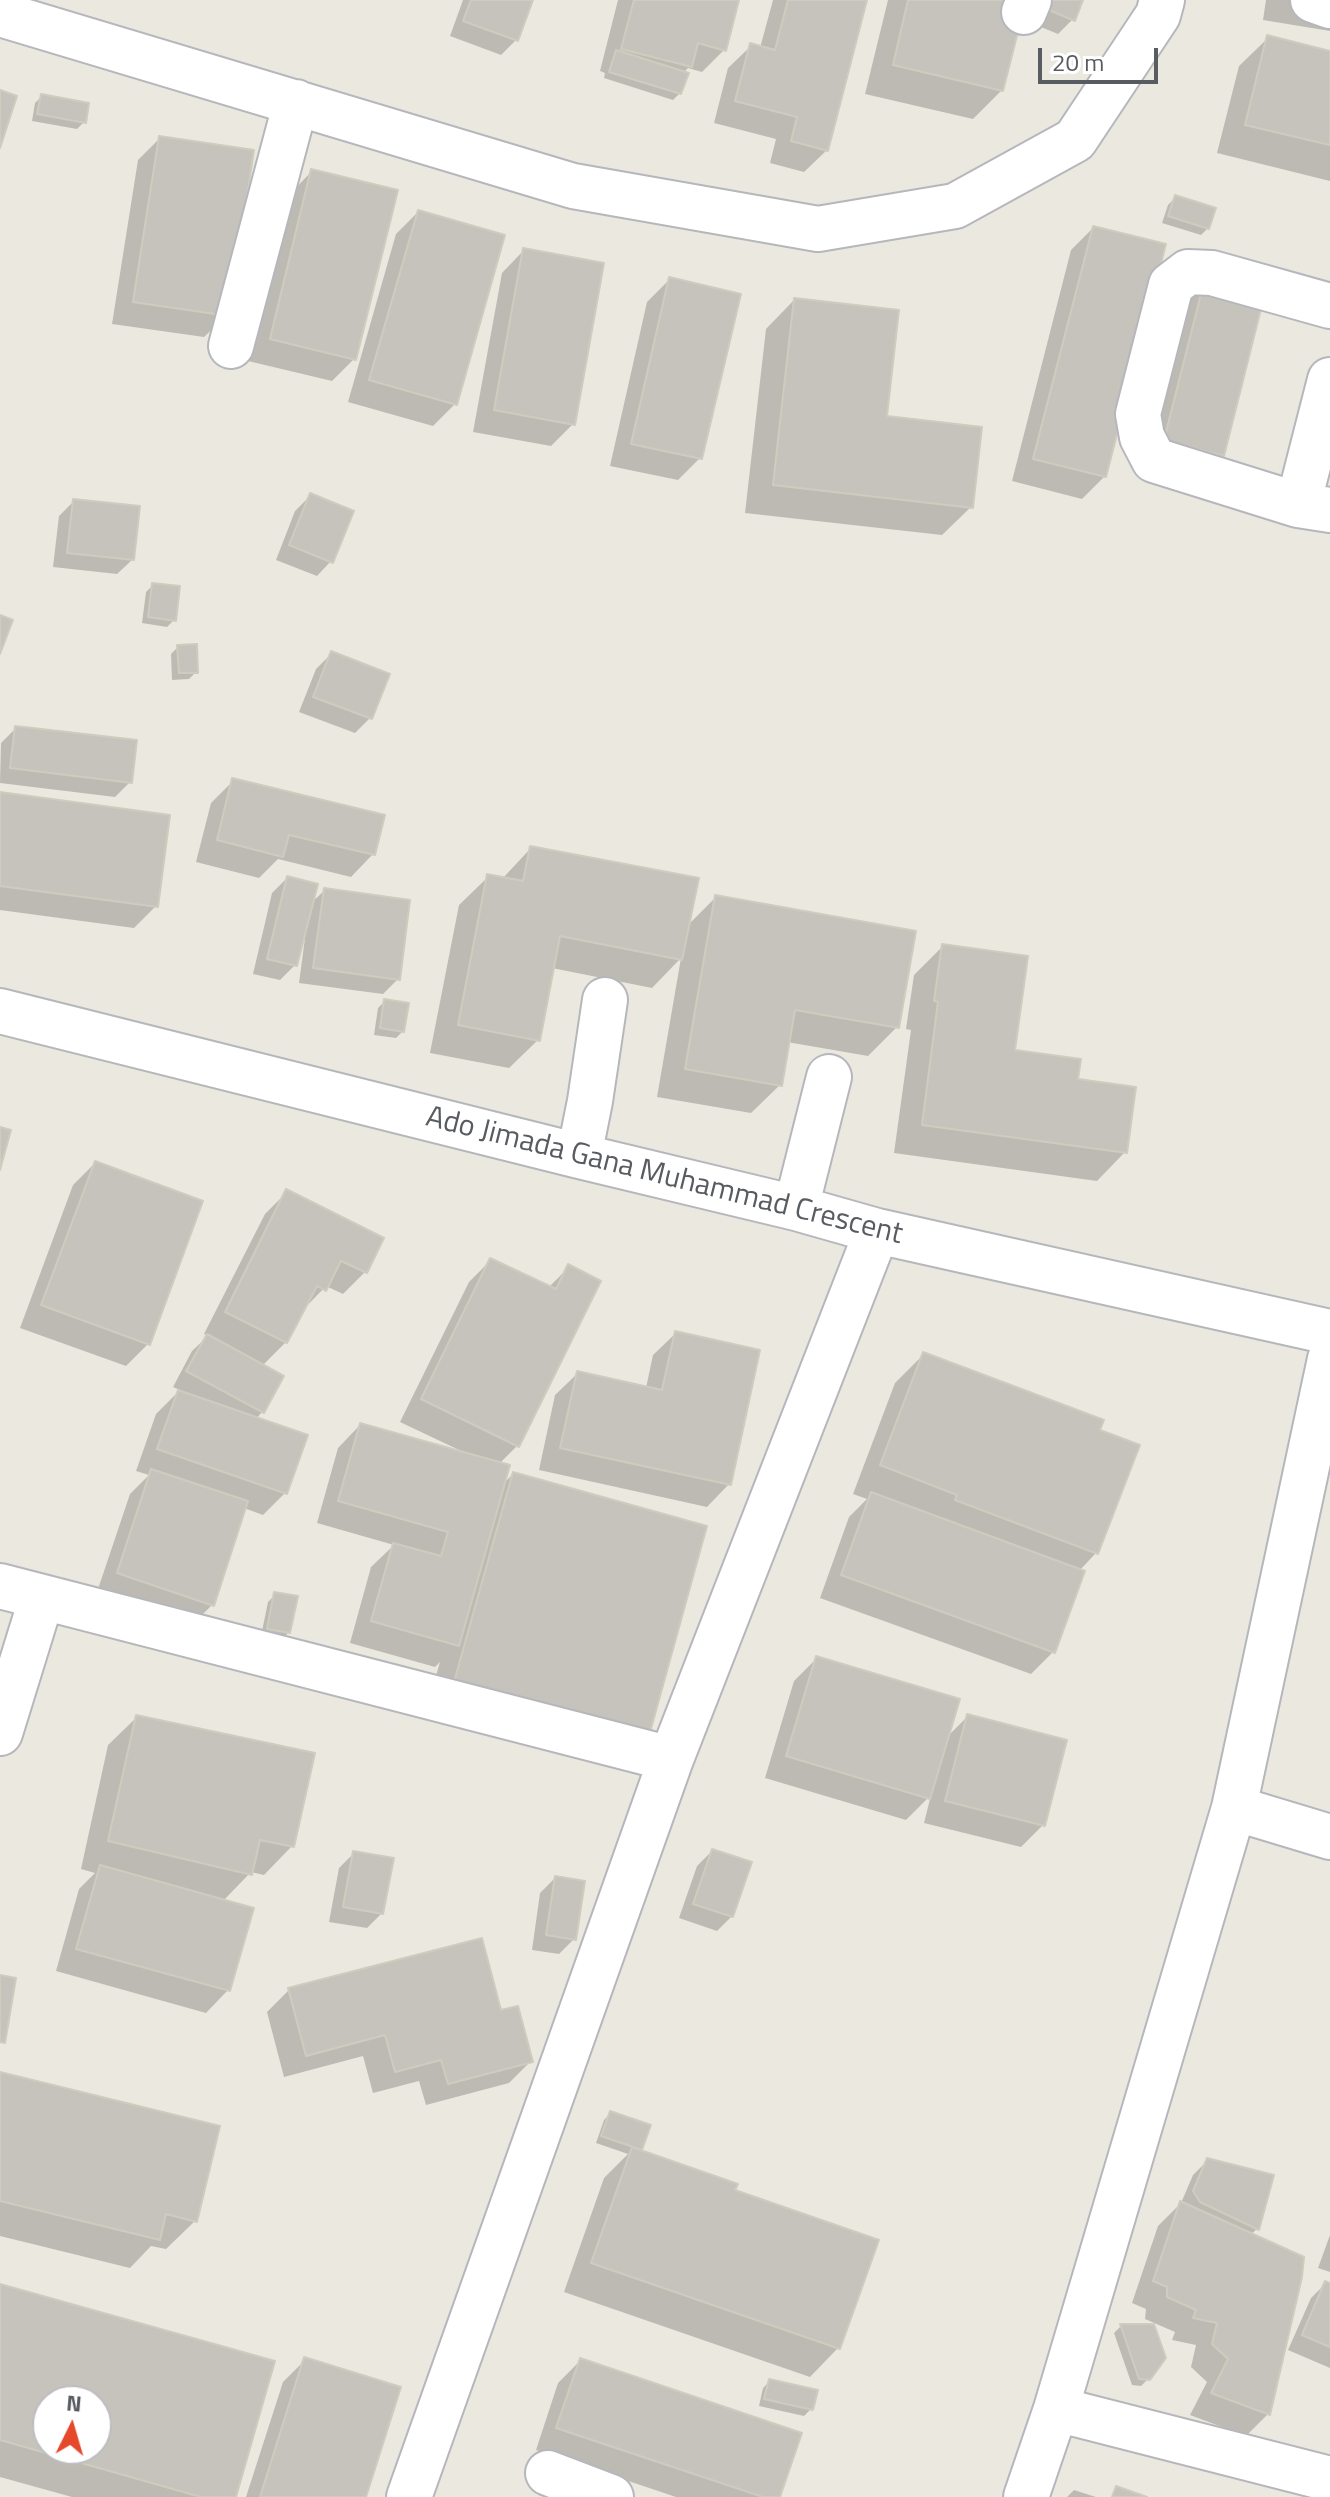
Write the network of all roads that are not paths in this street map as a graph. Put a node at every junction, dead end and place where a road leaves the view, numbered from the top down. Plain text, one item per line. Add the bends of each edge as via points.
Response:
1 (1162, 0) edge
2 (1313, 0) edge
3 (1330, 6) edge
4 (0, 14) edge
5 (296, 102) junction
6 (1330, 306) edge
7 (231, 346) dead end
8 (1330, 380) edge
9 (1314, 508) edge
10 (605, 1000) dead end
11 (0, 1011) edge
12 (829, 1077) dead end
13 (579, 1156) junction
14 (796, 1208) junction
15 (877, 1231) junction
16 (1330, 1332) edge
17 (1330, 1359) edge
18 (0, 1586) edge
19 (42, 1597) junction
20 (0, 1733) edge
21 (671, 1759) junction
22 (1234, 1808) junction
23 (1330, 1837) edge
24 (1056, 2409) junction
25 (548, 2473) dead end
26 (1330, 2479) edge
27 (409, 2497) edge
28 (611, 2497) edge
29 (1026, 2497) edge

1 - 5 street via 1158,15 1075,140 955,206 818,229 573,186
2 - 3 street
4 - 5 street
5 - 7 street
6 - 9 street via 1212,273 1188,272 1171,285 1138,414 1154,460
8 - 9 street
10 - 13 street
11 - 13 street, Ado Jimada Gana Muhammad Crescent
12 - 14 street
13 - 14 street, Ado Jimada Gana Muhammad Crescent
14 - 15 street, Ado Jimada Gana Muhammad Crescent
15 - 16 street, Ado Jimada Gana Muhammad Crescent
15 - 21 street
17 - 22 street
18 - 19 street
19 - 20 street
19 - 21 street
21 - 27 street
22 - 23 street
22 - 24 street
24 - 26 street
24 - 29 street
25 - 28 street

